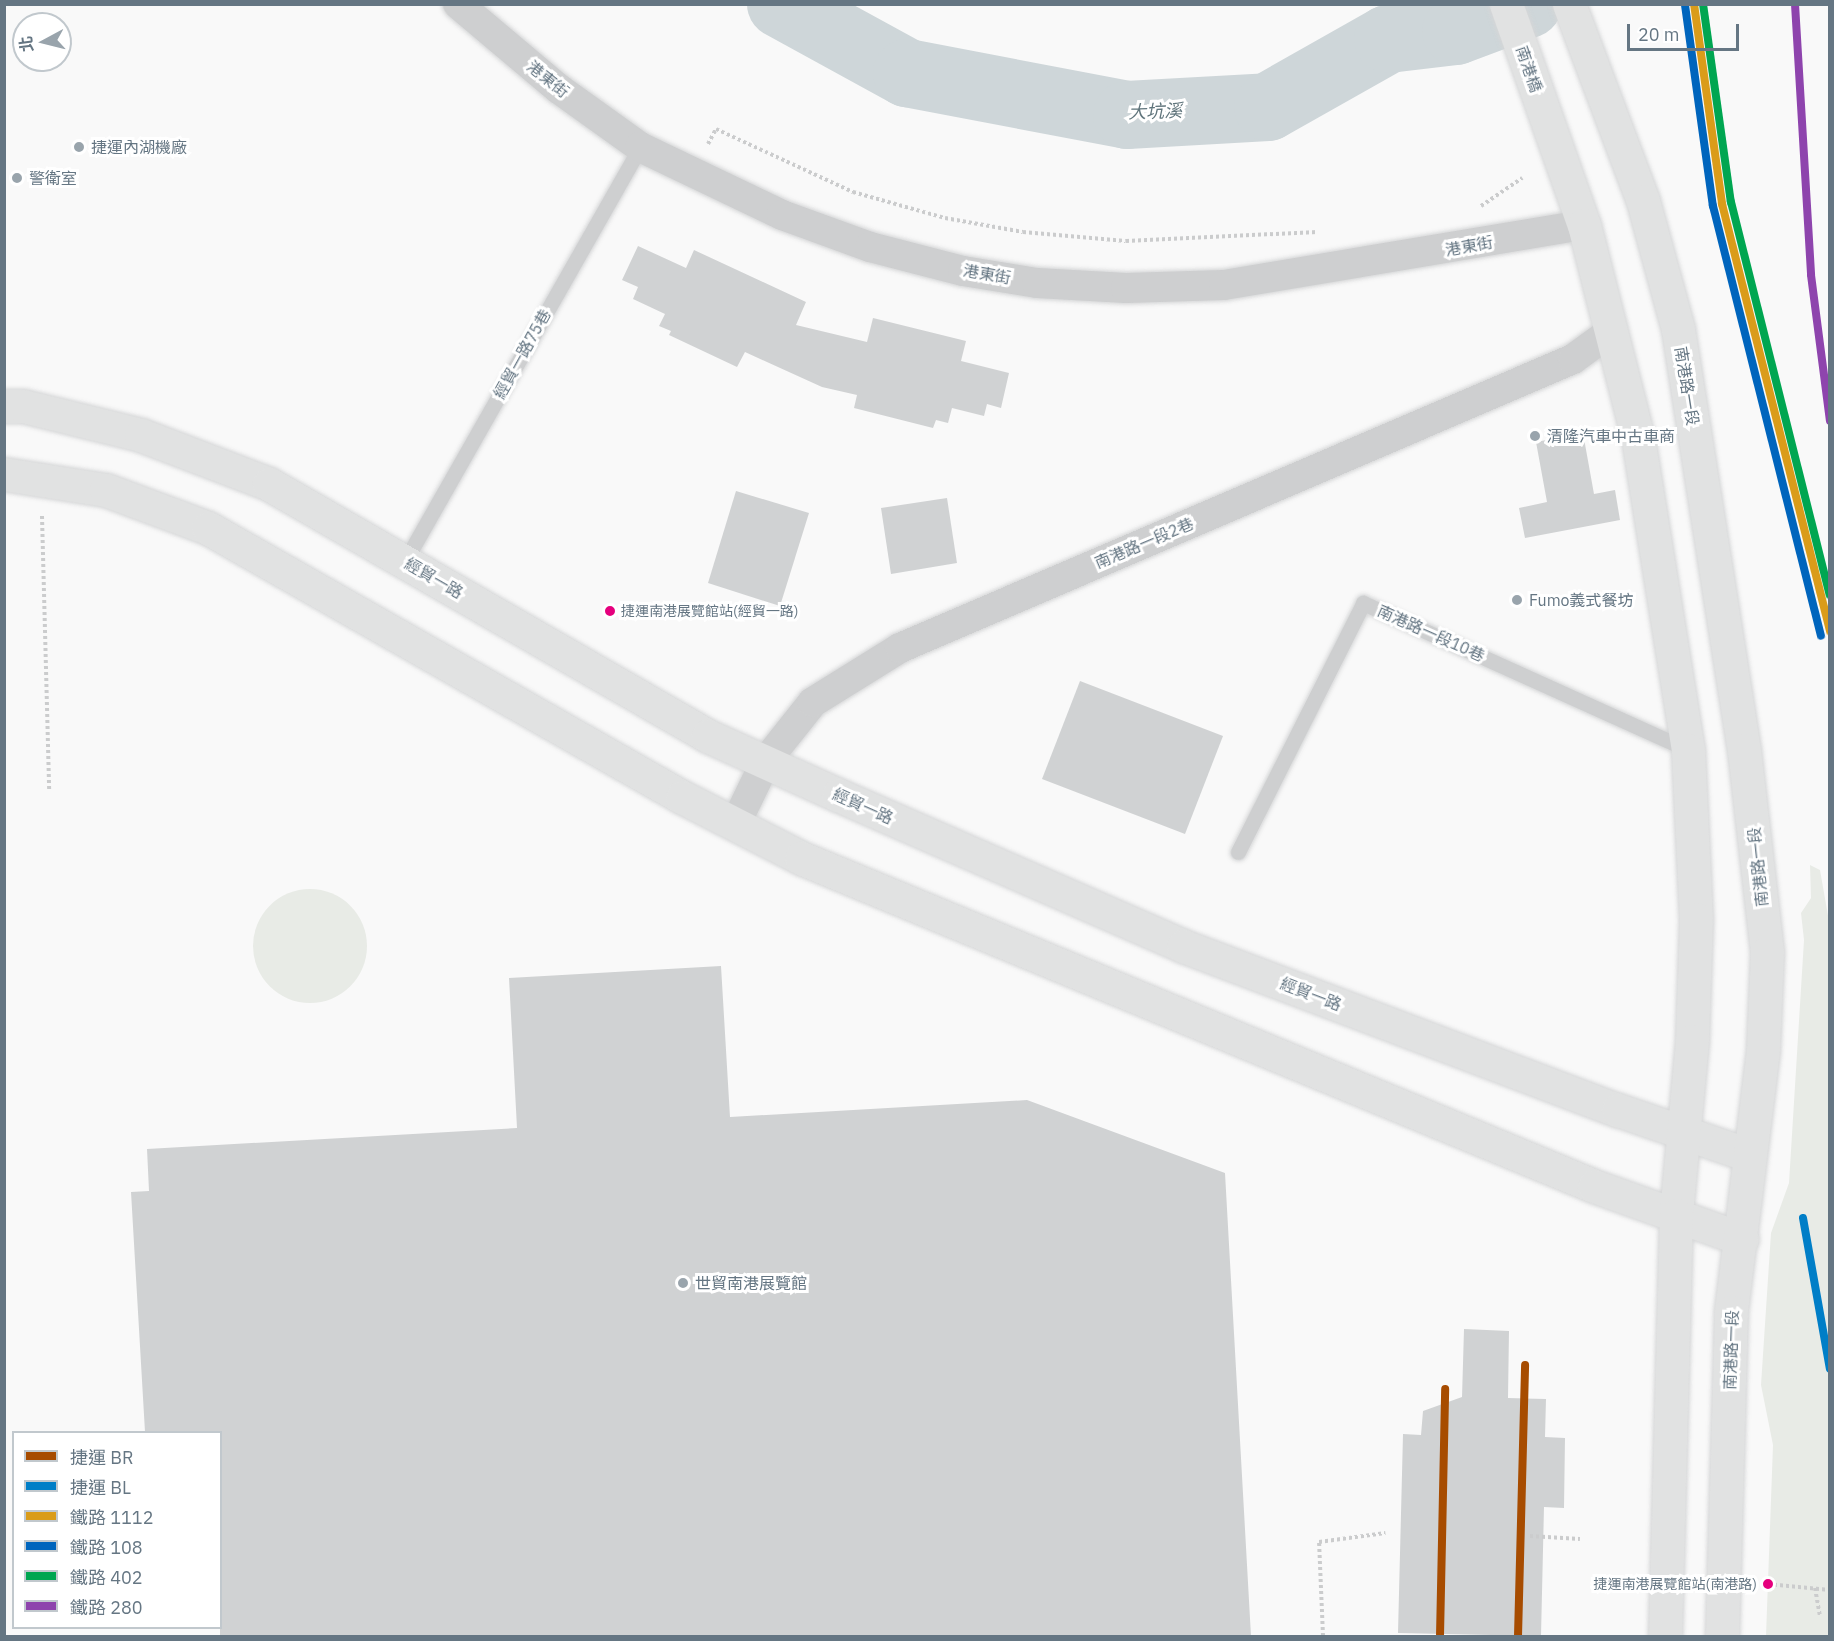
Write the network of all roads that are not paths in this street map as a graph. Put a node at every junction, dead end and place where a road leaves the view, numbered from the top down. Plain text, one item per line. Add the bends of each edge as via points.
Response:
1 (458, 4) edge
2 (1506, 4) edge
3 (1569, 4) edge
4 (640, 147) junction
5 (1584, 225) junction
6 (1610, 332) junction
7 (4, 406) edge
8 (4, 474) edge
9 (405, 561) junction
10 (1688, 750) junction
11 (766, 761) junction
12 (736, 823) junction
13 (1238, 852) dead end
14 (1686, 1132) junction
15 (1749, 1155) junction
16 (1676, 1215) junction
17 (1742, 1239) junction
18 (1665, 1636) edge
19 (1722, 1636) edge

1 - 4 street, 港東街 via 559,89
2 - 5 street, 南港橋
3 - 15 street, 南港路一段 via 1662,261 1677,329 1746,761 1767,953 1763,1050
4 - 5 street, 港東街 via 782,215 870,247 963,271 1037,283 1115,288 1235,284
4 - 9 lane, 經貿一路75巷
5 - 6 street
6 - 10 street via 1638,438
6 - 11 street, 南港路一段2巷 via 1573,359 900,648 813,702
7 - 9 street, 經貿一路 via 23,406 141,435 269,484
8 - 12 street via 106,490 208,528 682,797
9 - 11 street, 經貿一路 via 708,736
10 - 13 lane, 南港路一段10巷 via 1363,603
10 - 14 street via 1696,919
11 - 12 street, 南港路一段2巷
11 - 14 street, 經貿一路 via 1183,946
12 - 16 street via 801,858 1594,1186
14 - 15 street, 經貿一路
14 - 16 street
15 - 17 street, 南港路一段
16 - 17 street
16 - 18 street
17 - 19 street, 南港路一段 via 1731,1312

